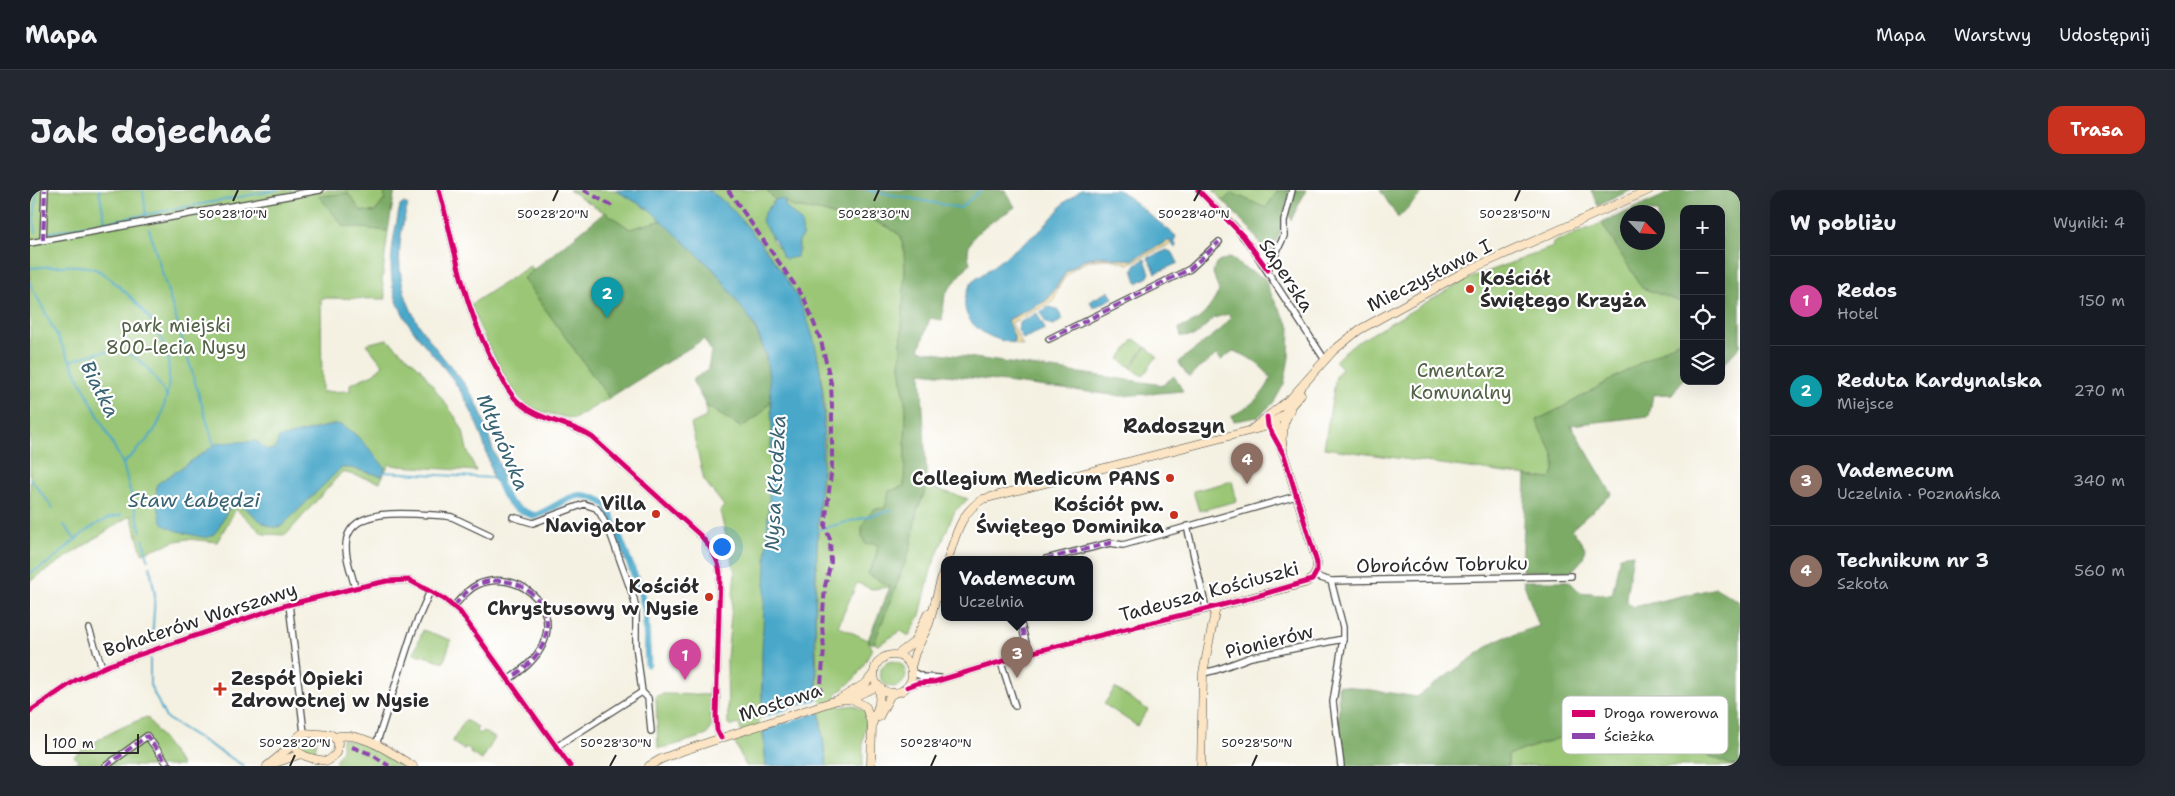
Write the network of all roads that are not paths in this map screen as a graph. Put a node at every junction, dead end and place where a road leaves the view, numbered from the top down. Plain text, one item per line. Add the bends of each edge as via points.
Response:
1 (45, 190) edge
2 (320, 190) edge
3 (439, 190) edge
4 (1198, 190) edge
5 (1292, 190) edge
6 (1649, 190) edge
7 (42, 240) junction
8 (1219, 242) dead end
9 (30, 243) edge
10 (1268, 270) junction
11 (1049, 339) dead end
12 (1325, 360) junction
13 (1318, 368) junction
14 (1293, 404) junction
15 (1270, 422) junction
16 (1282, 437) junction
17 (1284, 455) junction
18 (1296, 496) junction
19 (513, 517) dead end
20 (1186, 526) junction
21 (490, 535) dead end
22 (949, 556) edge
23 (1058, 556) edge
24 (1314, 576) junction
25 (1571, 576) dead end
26 (941, 579) edge
27 (1331, 581) junction
28 (355, 588) junction
29 (430, 591) junction
30 (935, 600) junction
31 (289, 604) junction
32 (454, 606) junction
33 (1216, 607) junction
34 (1206, 608) junction
35 (1020, 621) edge
36 (89, 629) dead end
37 (1343, 639) junction
38 (1029, 653) junction
39 (897, 655) junction
40 (1001, 662) junction
41 (102, 667) junction
42 (911, 670) junction
43 (874, 673) junction
44 (1203, 673) junction
45 (942, 678) junction
46 (508, 680) junction
47 (879, 687) junction
48 (907, 687) junction
49 (642, 692) junction
50 (894, 693) junction
51 (843, 699) junction
52 (1015, 706) dead end
53 (30, 711) edge
54 (872, 725) junction
55 (651, 732) dead end
56 (304, 733) junction
57 (871, 735) junction
58 (334, 737) junction
59 (721, 738) junction
60 (294, 744) junction
61 (376, 745) junction
62 (556, 747) junction
63 (301, 754) junction
64 (326, 763) edge
65 (106, 766) edge
66 (169, 766) edge
67 (267, 766) edge
68 (413, 766) edge
69 (570, 766) edge
70 (649, 766) edge
71 (871, 766) edge
72 (1201, 766) edge
73 (1341, 766) edge

1 - 7 street
2 - 7 street
3 - 59 street via 471,314 489,357 514,396 529,410 592,437 694,530 713,552 720,574 716,717
4 - 10 street, Saperska via 1243,236
5 - 10 street via 1284,221 1284,236
6 - 12 main road, Mieczysława I via 1446,281 1359,330
7 - 9 street
8 - 11 street via 1190,269
10 - 12 street, Saperska
12 - 13 main road, Mieczysława I
13 - 14 main road, Mieczysława I
13 - 15 main road, Mieczysława I
14 - 15 main road, Mieczysława I
14 - 16 main road via 1284,422
15 - 16 main road
15 - 17 main road
15 - 22 main road via 984,499 964,515
16 - 17 main road
17 - 18 main road
18 - 20 street
18 - 24 main road via 1317,563
19 - 49 street via 533,523 584,504 600,513 634,599
20 - 23 street via 1123,545 1110,543
20 - 34 street
21 - 28 street via 446,516 387,514 368,518 352,529 347,539
24 - 27 street, Obrońców Tobruku
24 - 33 main road, Tadeusza Kościuszki via 1305,583
25 - 27 street, Obrońców Tobruku
26 - 30 main road
27 - 37 street
28 - 29 street, Bohaterów Warszawy via 409,580
28 - 31 street, Bohaterów Warszawy
29 - 32 street, Bohaterów Warszawy
29 - 61 street via 412,633
30 - 39 main road via 914,642
30 - 42 main road
31 - 41 street, Bohaterów Warszawy
31 - 56 street
32 - 46 street, Bohaterów Warszawy
32 - 46 street via 473,587 500,579 522,586 538,599 547,620 543,645 528,666
33 - 34 street, Tadeusza Kościuszki
33 - 44 main road
34 - 38 street, Tadeusza Kościuszki
35 - 38 street
36 - 41 street, Bohaterów Warszawy
37 - 44 street, Pionierów via 1251,657
37 - 73 street via 1333,702
38 - 40 street, Tadeusza Kościuszki
39 - 42 main road via 907,661
39 - 43 main road via 882,658
40 - 45 street, Tadeusza Kościuszki
40 - 52 street
41 - 53 street, Bohaterów Warszawy
42 - 45 street, Tadeusza Kościuszki via 923,677
42 - 48 main road
43 - 47 main road
43 - 51 main road, Mostowa via 866,683
44 - 72 main road
45 - 48 street, Tadeusza Kościuszki
46 - 62 street, Bohaterów Warszawy
47 - 50 main road
47 - 51 main road, Mostowa
47 - 54 main road via 879,704
48 - 50 main road
49 - 55 street via 648,698
49 - 62 street
50 - 57 main road
51 - 54 main road via 867,709
51 - 59 main road, Mostowa
54 - 57 main road
56 - 58 main road
56 - 60 main road
57 - 71 main road
58 - 61 main road via 354,737
58 - 64 main road via 339,747
59 - 70 main road, Mostowa
60 - 63 main road
60 - 67 main road
61 - 68 main road
62 - 69 street, Bohaterów Warszawy
63 - 64 main road
63 - 67 main road
65 - 66 street via 147,736

